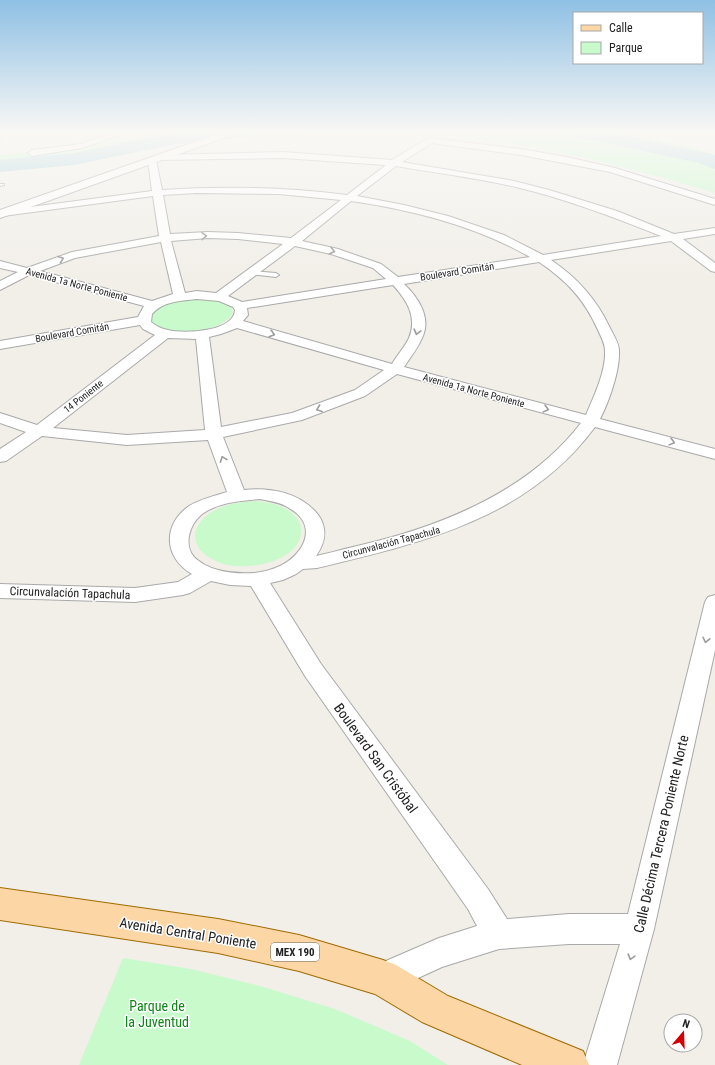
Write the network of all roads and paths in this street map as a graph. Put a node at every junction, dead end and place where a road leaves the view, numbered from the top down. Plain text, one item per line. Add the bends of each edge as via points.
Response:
1 (91, 182) edge
2 (156, 182) edge
3 (370, 182) edge
4 (498, 182) edge
5 (650, 182) edge
6 (156, 193) junction
7 (348, 198) junction
8 (715, 202) edge
9 (1, 214) edge
10 (715, 231) edge
11 (165, 238) junction
12 (674, 238) junction
13 (293, 242) junction
14 (708, 243) dead end
15 (542, 258) junction
16 (0, 264) edge
17 (715, 269) edge
18 (29, 271) junction
19 (252, 272) junction
20 (276, 275) dead end
21 (395, 281) junction
22 (0, 286) edge
23 (180, 297) junction
24 (219, 297) junction
25 (154, 305) junction
26 (239, 306) junction
27 (144, 320) junction
28 (235, 323) junction
29 (165, 334) junction
30 (202, 334) junction
31 (0, 345) edge
32 (395, 369) junction
33 (0, 418) edge
34 (591, 421) junction
35 (39, 431) junction
36 (214, 434) junction
37 (715, 454) edge
38 (0, 457) edge
39 (237, 495) junction
40 (299, 563) junction
41 (208, 574) junction
42 (257, 579) junction
43 (0, 591) edge
44 (715, 602) edge
45 (0, 904) edge
46 (639, 929) junction
47 (499, 934) junction
48 (383, 978) junction
49 (570, 1065) edge
50 (600, 1065) edge

1 - 9 street
2 - 6 street
3 - 7 street
4 - 12 street via 546,192 613,213
5 - 8 street
6 - 7 street, Circunvalación Tapachula via 218,190
6 - 9 street, Circunvalación Tapachula
6 - 11 street
7 - 13 street
7 - 15 street, Circunvalación Tapachula via 453,221 482,230
10 - 12 street, Boulevard Comitán
11 -> 13 street via 238,236
18 -> 11 street via 72,255
11 - 23 street
12 - 14 street
12 - 15 street, Boulevard Comitán
12 - 17 street
13 - 19 street
13 -> 21 street via 359,259 377,266
15 - 21 street, Boulevard Comitán
15 - 34 street, Circunvalación Tapachula via 588,299 603,324 612,350 607,378
16 - 18 street, Avenida 1a Norte Poniente
18 - 22 street
18 - 25 street, Avenida 1a Norte Poniente
19 - 20 lane
19 - 24 street
21 - 26 street, Boulevard Comitán
21 -> 32 street via 408,294 417,309 419,326 416,338
23 - 24 street
23 - 25 street
24 - 26 street
25 - 27 street via 144,315
26 - 28 street via 242,311 241,317
27 - 29 street via 147,326
27 - 31 street, Boulevard Comitán
28 - 30 street
28 -> 32 street, Avenida 1a Norte Poniente
29 - 30 street
29 - 35 street, 14 Poniente
30 - 36 street
32 -> 34 street, Avenida 1a Norte Poniente
32 -> 36 street via 360,393 296,417
33 - 35 street
34 -> 37 street, Avenida 1a Norte Poniente
34 - 40 street, Circunvalación Tapachula via 539,474 491,505 437,531 317,562
35 - 36 street via 127,440
35 - 38 street, 14 Poniente
39 -> 36 street
39 - 40 street via 260,494 281,498 298,505 311,516 316,530 314,545
39 - 41 street via 215,501 197,510 184,522 178,537 180,552 190,564
40 - 42 street via 284,573
41 - 42 street via 231,579
41 - 43 street, Circunvalación Tapachula via 183,588 135,595
42 - 47 street, Boulevard San Cristóbal via 313,670 478,899
44 -> 46 street, Calle Décima Tercera Poniente Norte
45 - 48 main road, Avenida Central Poniente / MEX 190 via 218,936 299,952
46 - 47 street via 569,928
46 -> 50 street, Calle Décima Tercera Poniente Norte
47 - 48 street via 439,952
48 - 49 main road, Avenida Central Poniente / MEX 190 via 436,1008

